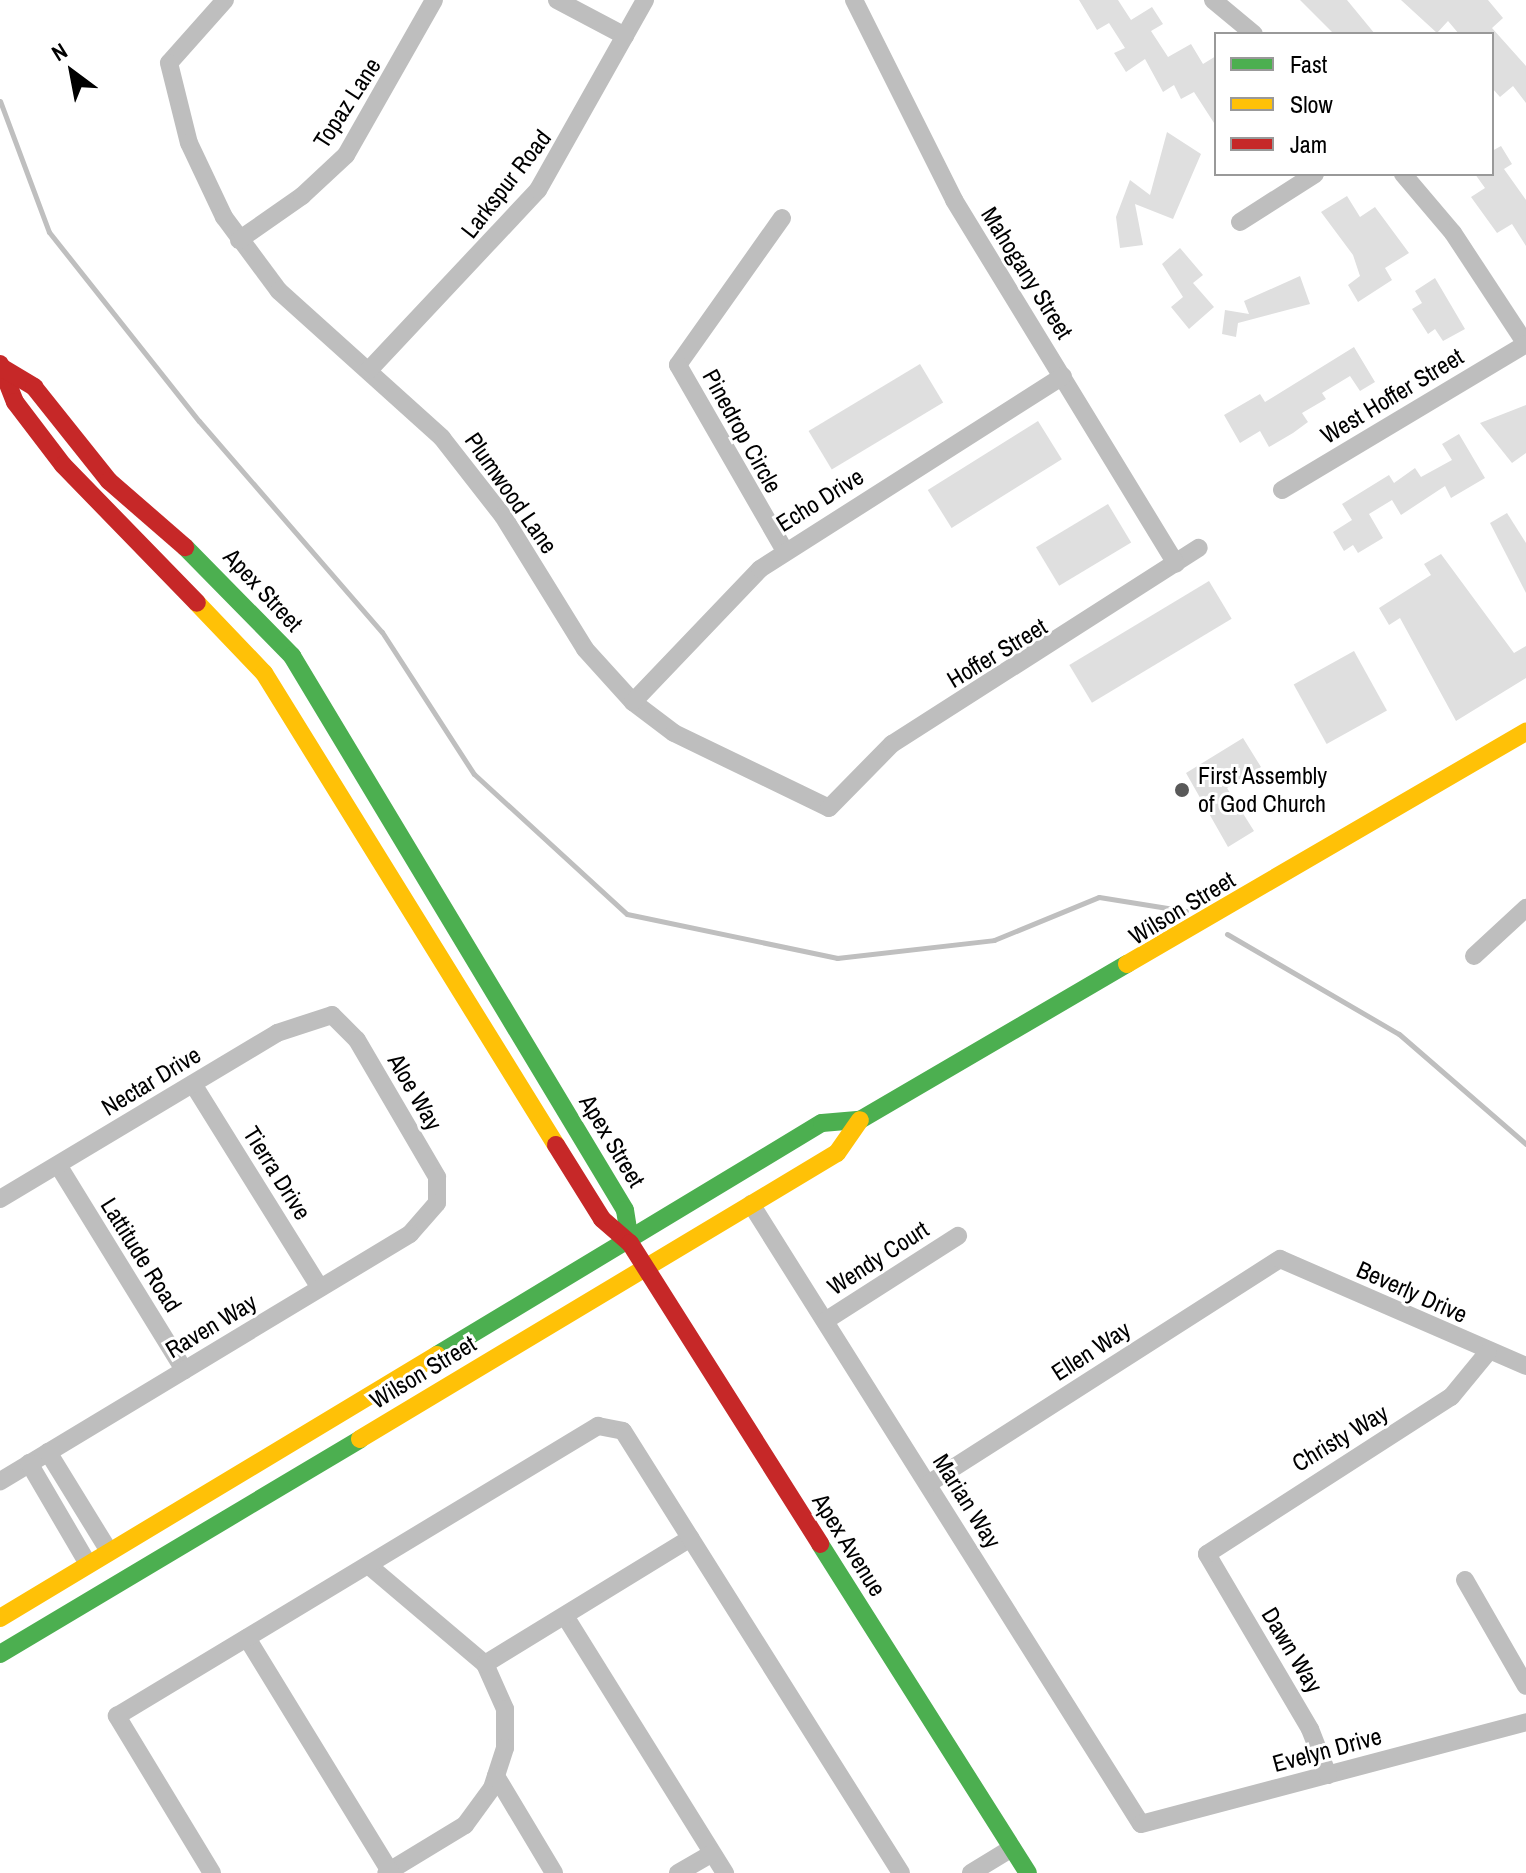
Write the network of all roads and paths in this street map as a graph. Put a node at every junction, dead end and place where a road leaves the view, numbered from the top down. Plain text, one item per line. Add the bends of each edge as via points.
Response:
1 (225, 0) edge
2 (434, 0) edge
3 (557, 0) edge
4 (645, 0) edge
5 (854, 0) edge
6 (1213, 0) edge
7 (1252, 32) edge
8 (625, 36) junction
9 (1312, 176) edge
10 (1405, 176) edge
11 (782, 218) dead end
12 (1240, 222) dead end
13 (239, 240) junction
14 (1526, 344) edge
15 (0, 366) edge
16 (369, 370) junction
17 (1063, 376) junction
18 (1282, 490) dead end
19 (1199, 548) dead end
20 (785, 551) junction
21 (1176, 563) junction
22 (633, 702) junction
23 (1526, 732) edge
24 (829, 808) joint
25 (1526, 908) edge
26 (1474, 956) dead end
27 (332, 1015) joint
28 (193, 1084) junction
29 (860, 1120) junction
30 (58, 1165) junction
31 (0, 1199) edge
32 (437, 1203) joint
33 (751, 1204) junction
34 (958, 1236) dead end
35 (630, 1243) junction
36 (1280, 1259) joint
37 (645, 1267) junction
38 (320, 1288) junction
39 (825, 1321) junction
40 (1488, 1352) junction
41 (1526, 1366) edge
42 (184, 1370) junction
43 (48, 1452) junction
44 (29, 1463) junction
45 (0, 1481) edge
46 (928, 1484) junction
47 (691, 1538) junction
48 (109, 1551) junction
49 (1207, 1554) joint
50 (88, 1564) junction
51 (368, 1565) junction
52 (1465, 1580) dead end
53 (565, 1616) junction
54 (0, 1618) edge
55 (247, 1638) junction
56 (0, 1654) edge
57 (485, 1664) junction
58 (1526, 1686) edge
59 (1526, 1722) edge
60 (1328, 1775) junction
61 (496, 1776) junction
62 (1141, 1824) joint
63 (1012, 1848) junction
64 (712, 1853) junction
65 (388, 1872) edge
66 (212, 1873) edge
67 (554, 1873) edge
68 (678, 1873) edge
69 (725, 1873) edge
70 (901, 1873) edge
71 (971, 1873) edge
72 (1028, 1873) edge

1 - 13 street, Plumwood Lane via 169,63 189,143
2 - 13 street, Topaz Lane via 346,155 302,196
3 - 8 street
4 - 8 street, Larkspur Road
5 - 17 street, Mahogany Street via 954,200
6 - 7 street
8 - 16 street, Larkspur Road via 538,190
9 - 12 street
10 - 14 street via 1453,233
11 - 20 street, Pinedrop Circle via 678,365
13 - 16 street, Plumwood Lane via 279,291
14 - 18 street, West Hoffer Street
15 - 35 main road, Apex Street via 15,402 63,465 264,673 602,1219
15 - 35 main road, Apex Street via 34,387 109,481 227,583 292,656 625,1210
16 - 22 street, Plumwood Lane via 477,480 585,649
17 - 20 street, Echo Drive
17 - 21 street, Mahogany Street
19 - 21 street, Hoffer Street
20 - 22 street, Echo Drive via 736,589
21 - 24 street, Hoffer Street via 1074,635 892,744
22 - 24 street, Plumwood Lane via 696,745
23 - 29 main road, Wilson Street
25 - 26 street
27 - 28 street, Nectar Drive via 277,1033
27 - 32 street, Aloe Way via 357,1040 437,1177
28 - 30 street, Nectar Drive
28 - 38 street, Tierra Drive
29 - 33 main road, Wilson Street via 837,1153
29 - 35 main road, Wilson Street via 822,1123
30 - 31 street, Nectar Drive
30 - 42 street, Lattitude Road
32 - 38 street, Raven Way via 410,1234
33 - 37 main road, Wilson Street
33 - 39 street, Marian Way
34 - 39 street, Wendy Court
35 - 37 main road, Apex Avenue
35 - 48 main road, Wilson Street
36 - 40 street, Beverly Drive
36 - 46 street, Ellen Way
37 - 56 main road, Wilson Street
37 - 63 main road, Apex Avenue
38 - 42 street, Raven Way
39 - 46 street, Marian Way
40 - 41 street, Beverly Drive
40 - 49 street, Christy Way via 1451,1397
42 - 43 street, Raven Way
43 - 44 street, Raven Way
43 - 48 street
44 - 45 street, Raven Way
44 - 50 street
46 - 62 street, Marian Way
47 - 51 street via 623,1431 598,1426
47 - 53 street
47 - 70 street
48 - 50 main road, Wilson Street
49 - 60 street, Dawn Way via 1310,1729
50 - 54 main road, Wilson Street
51 - 55 street
51 - 57 street
52 - 58 street
53 - 57 street
53 - 64 street
55 - 65 street
55 - 66 street via 117,1716
57 - 61 street via 505,1709
59 - 60 street, Evelyn Drive
60 - 62 street, Evelyn Drive
61 - 65 street via 465,1825
61 - 67 street
63 - 71 street
63 - 72 main road, Apex Avenue
64 - 68 street
64 - 69 street

